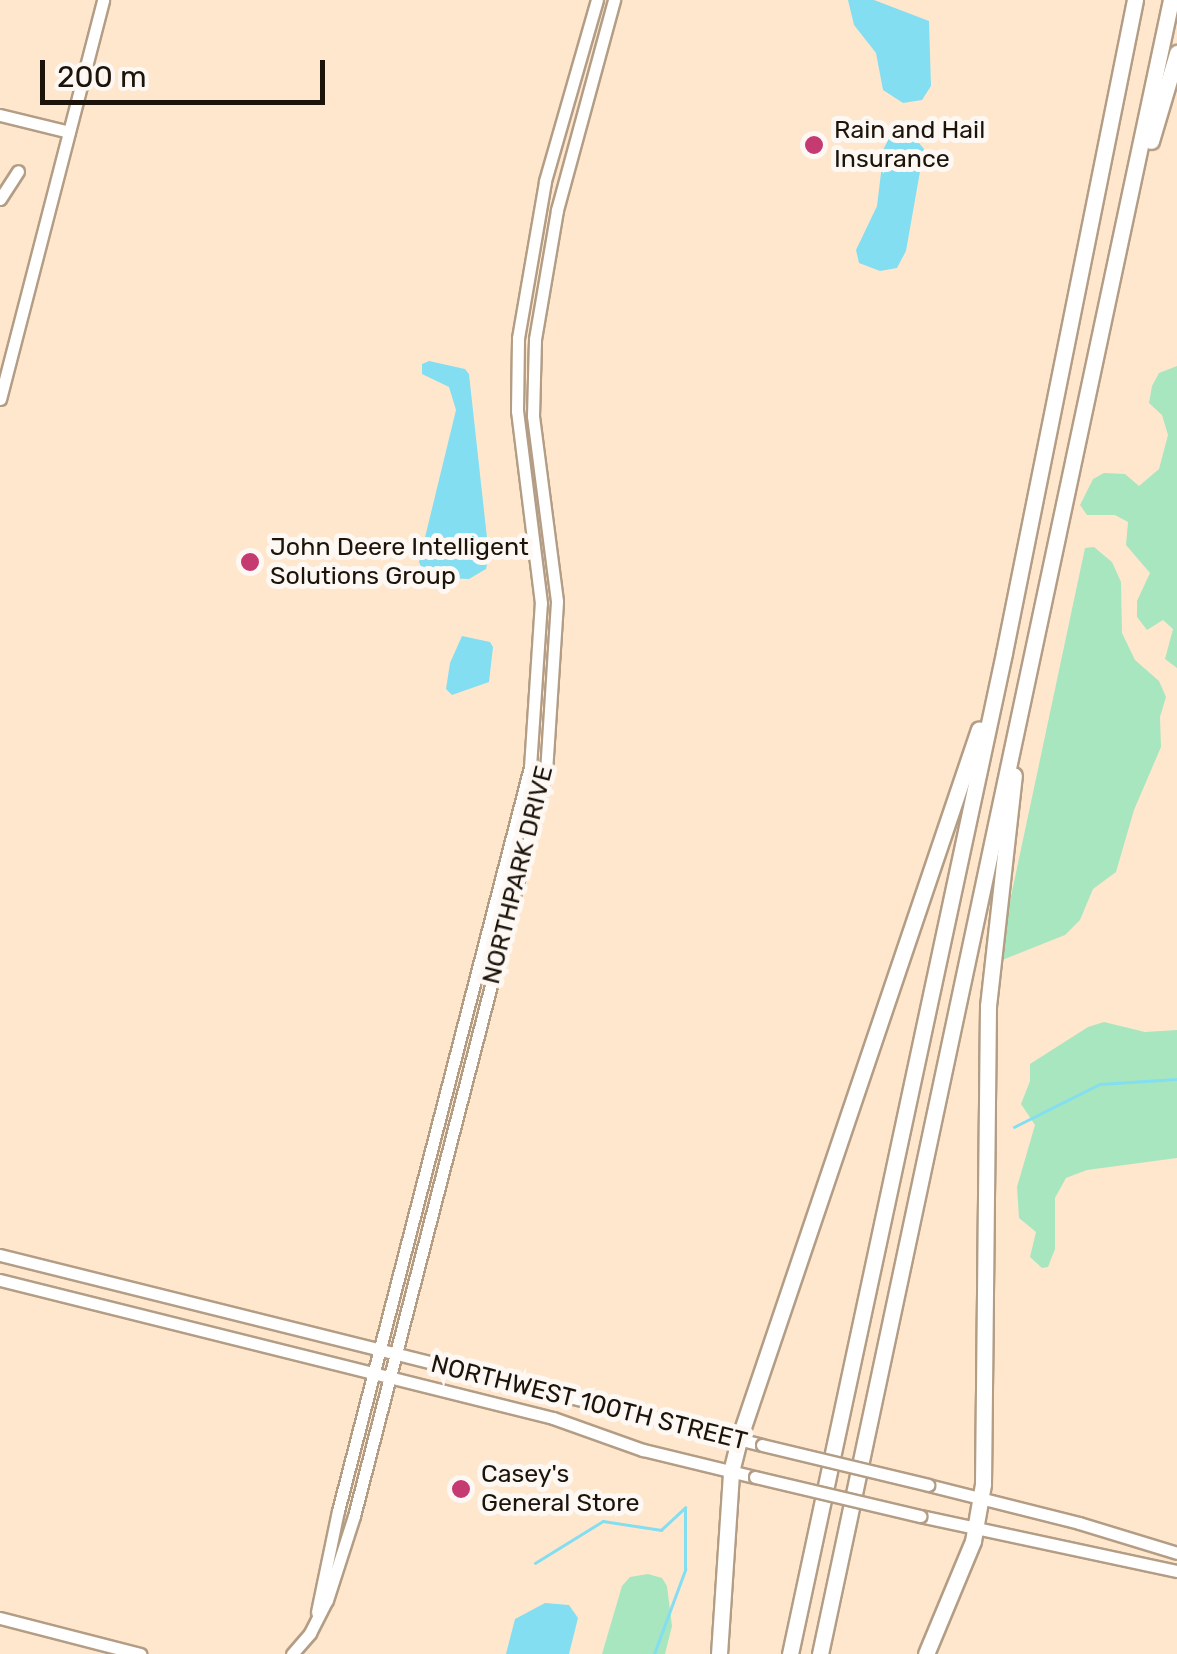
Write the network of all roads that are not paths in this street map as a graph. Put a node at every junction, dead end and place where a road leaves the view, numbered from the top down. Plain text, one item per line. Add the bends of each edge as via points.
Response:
1 (103, 0) edge
2 (597, 0) edge
3 (614, 0) edge
4 (1131, 0) edge
5 (1171, 0) edge
6 (1177, 53) edge
7 (0, 115) edge
8 (68, 132) junction
9 (18, 171) dead end
10 (0, 199) edge
11 (1120, 240) junction
12 (518, 338) junction
13 (535, 339) junction
14 (0, 399) edge
15 (1004, 653) junction
16 (1029, 659) junction
17 (508, 854) junction
18 (524, 858) junction
19 (439, 1118) junction
20 (456, 1122) junction
21 (0, 1255) edge
22 (0, 1280) edge
23 (381, 1350) junction
24 (397, 1355) junction
25 (374, 1373) junction
26 (391, 1377) junction
27 (739, 1439) junction
28 (730, 1472) junction
29 (981, 1498) junction
30 (975, 1528) junction
31 (1177, 1553) edge
32 (1177, 1571) edge
33 (0, 1618) edge
34 (317, 1618) junction
35 (140, 1654) edge
36 (292, 1654) edge
37 (718, 1654) edge
38 (790, 1654) edge
39 (820, 1654) edge
40 (926, 1654) edge

1 - 8 street
2 - 12 street, NORTHPARK DRIVE via 551,155
3 - 13 street, NORTHPARK DRIVE via 556,210
4 - 15 highway
5 - 11 highway
6 - 11 highway
7 - 8 street
8 - 14 street
9 - 10 street
11 - 16 highway
12 - 13 street
12 - 17 street, NORTHPARK DRIVE via 517,411 542,603 530,767
13 - 18 street, NORTHPARK DRIVE via 532,416 557,630 546,772
15 - 27 highway
15 - 38 highway
16 - 29 highway via 988,1006
16 - 39 highway
17 - 18 street
17 - 19 street, NORTHPARK DRIVE
18 - 20 street, NORTHPARK DRIVE
19 - 20 street
19 - 23 street, NORTHPARK DRIVE
20 - 24 street, NORTHPARK DRIVE
21 - 23 street, NORTHWEST 100TH STREET
22 - 25 street, NORTHWEST 100TH STREET
23 - 24 street, NORTHWEST 100TH STREET
23 - 25 street, NORTHPARK DRIVE
24 - 26 street, NORTHPARK DRIVE
24 - 27 street, NORTHWEST 100TH STREET
25 - 26 street, NORTHWEST 100TH STREET
25 - 34 street, NORTHPARK DRIVE
26 - 28 street, NORTHWEST 100TH STREET
26 - 34 street, NORTHPARK DRIVE via 354,1516
27 - 28 highway
27 - 29 street, NORTHWEST 100TH STREET, bridge
28 - 30 street, NORTHWEST 100TH STREET, bridge
28 - 37 highway
29 - 30 highway
29 - 31 street, NORTHWEST 100TH STREET
30 - 32 street, NORTHWEST 100TH STREET
30 - 40 highway
33 - 35 street
34 - 36 street, NORTHPARK DRIVE

